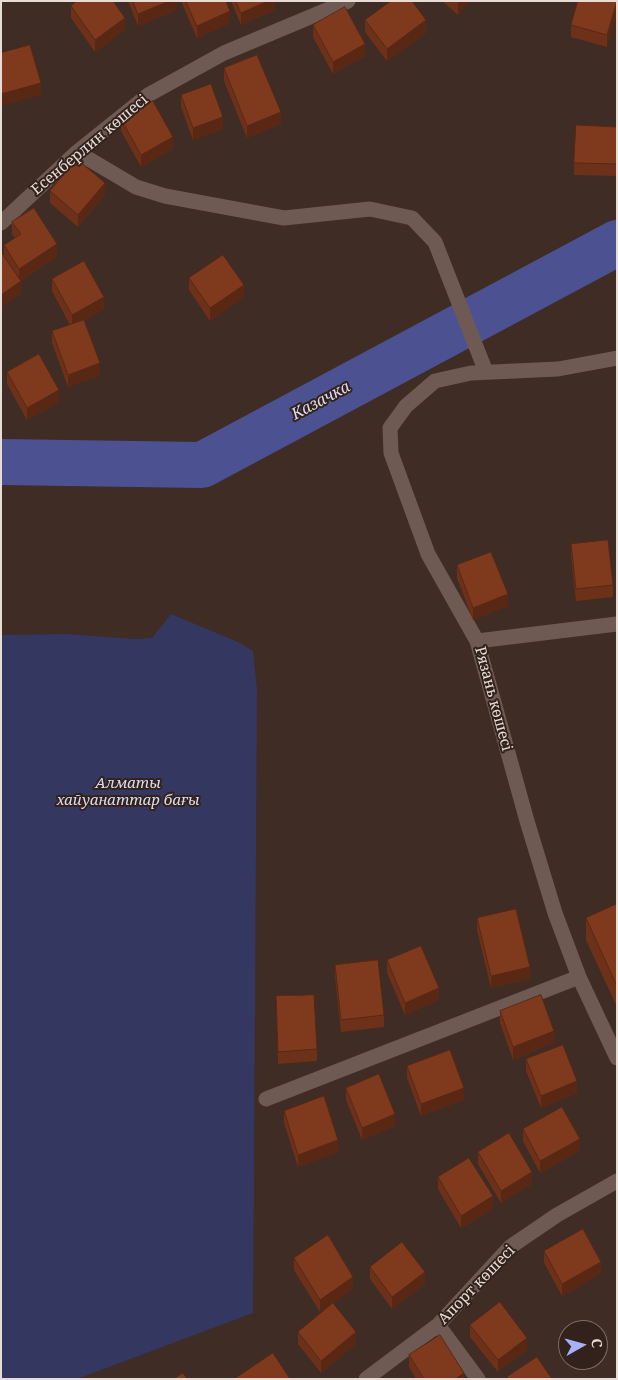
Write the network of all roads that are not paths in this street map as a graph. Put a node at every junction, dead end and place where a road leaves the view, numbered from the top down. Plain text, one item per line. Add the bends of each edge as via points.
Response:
1 (348, 1) edge
2 (77, 152) junction
3 (1, 223) edge
4 (617, 358) edge
5 (486, 372) junction
6 (617, 624) edge
7 (477, 641) junction
8 (578, 978) junction
9 (617, 1058) edge
10 (266, 1099) dead end
11 (617, 1181) edge
12 (438, 1325) junction
13 (366, 1379) edge
14 (478, 1379) edge

1 - 2 street, Есенберлин көшесі via 224,53 148,94
2 - 3 street, Есенберлин көшесі
2 - 5 street via 136,187 165,196 284,218 370,208 412,218 435,242
4 - 5 street, Рязань көшесі via 558,369
5 - 7 street, Рязань көшесі via 435,381 406,406 390,428 391,453 428,554
6 - 7 street
7 - 8 street, Рязань көшесі via 527,821
8 - 9 street, Рязань көшесі
8 - 10 street
11 - 12 street, Апорт көшесі via 557,1215 510,1247
12 - 13 street, Апорт көшесі
12 - 14 street

